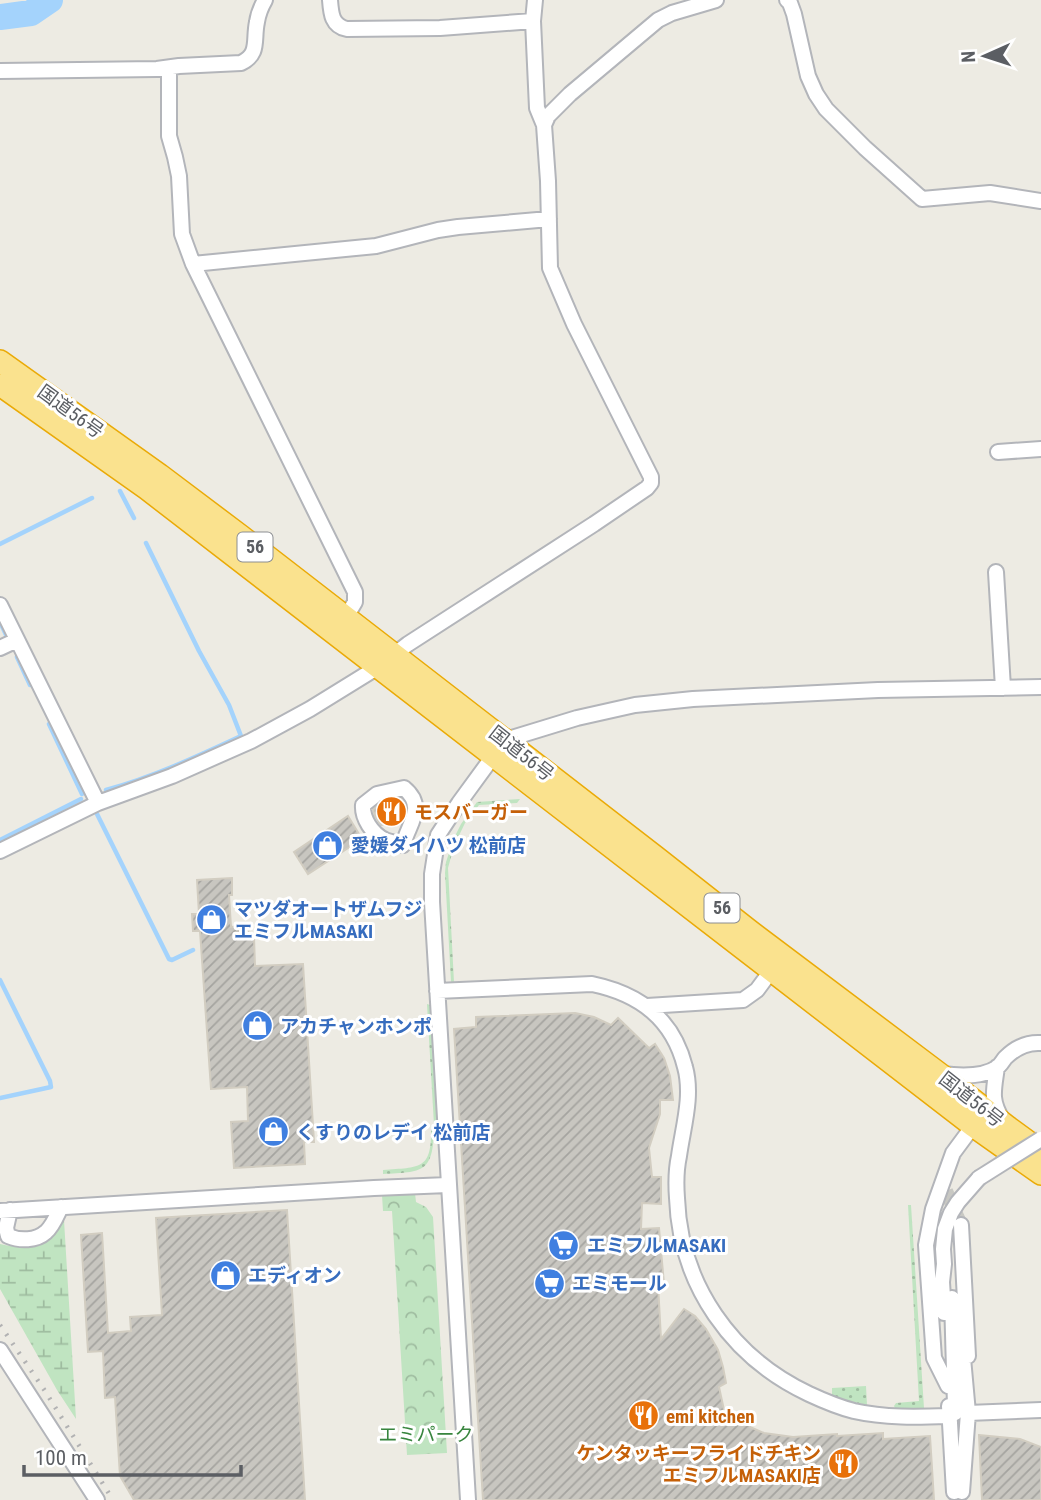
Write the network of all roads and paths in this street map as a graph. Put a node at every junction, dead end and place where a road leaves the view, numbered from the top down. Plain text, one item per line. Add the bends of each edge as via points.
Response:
1 (265, 0) edge
2 (330, 0) edge
3 (535, 0) edge
4 (716, 0) edge
5 (787, 0) edge
6 (533, 21) junction
7 (169, 68) junction
8 (0, 71) edge
9 (544, 125) junction
10 (1041, 201) edge
11 (549, 219) junction
12 (193, 264) junction
13 (0, 361) edge
14 (0, 385) edge
15 (1041, 449) edge
16 (998, 452) dead end
17 (996, 572) dead end
18 (0, 605) edge
19 (341, 625) junction
20 (17, 640) junction
21 (0, 648) edge
22 (387, 660) junction
23 (1041, 687) edge
24 (1003, 688) junction
25 (499, 748) junction
26 (98, 803) junction
27 (0, 851) edge
28 (771, 971) junction
29 (437, 991) junction
30 (647, 1006) junction
31 (1041, 1042) edge
32 (997, 1067) junction
33 (940, 1074) junction
34 (973, 1126) junction
35 (1008, 1128) junction
36 (1041, 1139) edge
37 (1041, 1151) edge
38 (1041, 1174) edge
39 (448, 1185) junction
40 (61, 1207) junction
41 (5, 1211) edge
42 (961, 1225) tunnel mouth
43 (944, 1264) junction
44 (952, 1298) junction
45 (0, 1350) edge
46 (948, 1386) junction
47 (966, 1389) junction
48 (1041, 1410) edge
49 (968, 1413) junction
50 (949, 1416) junction
51 (97, 1500) edge
52 (468, 1500) edge

1 - 7 street via 249,59
2 - 6 street via 334,22 347,29
3 - 6 street
4 - 9 street via 658,20 570,94
5 - 10 street via 808,76 826,109 922,199 990,193
6 - 9 street via 537,108
7 - 8 street
7 - 12 street via 169,136 179,176 182,234
9 - 11 street
11 - 12 street via 448,228 376,246
11 - 22 street via 552,275 651,483
12 - 19 street via 355,592 355,602
13 - 19 highway, 国道56号 / 56 via 160,475
14 - 19 highway, 国道56号 / 56 via 214,542
15 - 16 street
17 - 24 street
18 - 20 street
19 - 22 highway, 国道56号 / 56
20 - 21 street
20 - 26 street
22 - 25 highway, 国道56号 / 56
22 - 26 street via 251,741
23 - 24 street
24 - 25 street via 878,690 635,705 589,715
25 - 28 highway, 国道56号 / 56
25 - 29 street via 438,835 432,874
25 - 33 highway, 国道56号 / 56
26 - 27 street
28 - 30 street via 743,1000
28 - 34 highway, 国道56号 / 56
29 - 30 street via 592,984
29 - 39 street
30 - 50 street via 671,1033 686,1069 678,1220 691,1270 722,1325 764,1368 829,1403 885,1416
31 - 32 street via 1020,1046
32 - 33 street via 975,1074
32 - 35 street via 994,1106
33 - 35 highway, 国道56号 / 56
34 - 38 highway, 国道56号 / 56
34 - 46 street via 953,1153 926,1245 934,1358
35 - 37 highway, 国道56号 / 56
36 - 43 street, bridge via 979,1178 958,1202 946,1229
39 - 40 street
39 - 52 street
40 - 41 street
40 - 41 street via 46,1232 24,1239 8,1236
42 - 47 street
43 - 44 street
43 - 46 street
44 - 47 street via 959,1314
44 - 50 street via 955,1412
45 - 51 street
46 - 50 street
47 - 49 street
48 - 49 street
49 - 50 street via 958,1492

